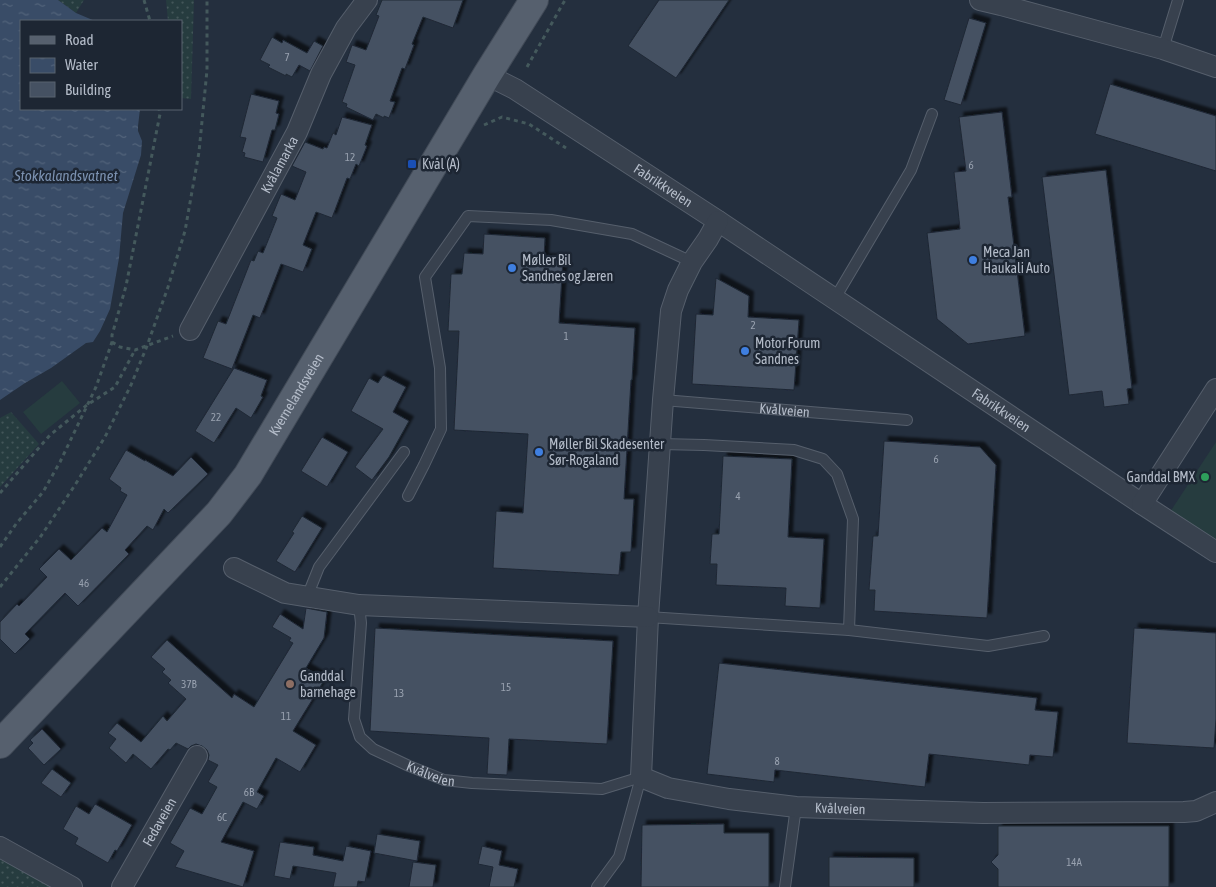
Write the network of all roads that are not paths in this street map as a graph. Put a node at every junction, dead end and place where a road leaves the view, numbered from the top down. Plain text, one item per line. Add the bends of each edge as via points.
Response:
1 (367, 0) edge
2 (534, 0) edge
3 (980, 0) edge
4 (1178, 0) edge
5 (1163, 49) junction
6 (1216, 67) edge
7 (487, 75) junction
8 (932, 114) dead end
9 (718, 221) junction
10 (692, 262) junction
11 (834, 300) junction
12 (190, 330) road end
13 (1216, 389) edge
14 (663, 400) junction
15 (907, 420) dead end
16 (661, 444) junction
17 (404, 452) dead end
18 (408, 496) dead end
19 (1142, 504) junction
20 (1216, 552) edge
21 (234, 568) dead end
22 (307, 597) junction
23 (359, 606) junction
24 (648, 617) junction
25 (849, 630) junction
26 (1044, 636) dead end
27 (0, 744) edge
28 (197, 756) dead end
29 (641, 776) junction
30 (1216, 802) edge
31 (796, 806) junction
32 (0, 847) edge
33 (72, 887) edge
34 (122, 887) edge
35 (597, 887) edge
36 (785, 887) edge

1 - 12 street, Kvålamarka via 346,28 321,74 297,132
2 - 7 main road, Kvernelandsveien
3 - 5 street
4 - 5 lane
5 - 6 street
7 - 9 street, Fabrikkveien via 515,89
7 - 27 main road, Kvernelandsveien via 248,475 219,513
8 - 11 lane via 911,170
9 - 10 street
9 - 11 street, Fabrikkveien
10 - 14 street via 671,311
10 - 18 lane via 632,234 551,220 468,216 425,277 440,368 441,429
11 - 19 street, Fabrikkveien
13 - 19 street
14 - 15 lane, Kvålveien
14 - 16 street
16 - 24 street
16 - 25 lane via 794,450 823,459 837,474 854,519
17 - 22 lane via 319,567
19 - 20 street, Fabrikkveien
21 - 22 street via 285,593
22 - 23 street
23 - 24 street
23 - 29 lane, Kvålveien via 361,623 354,719 360,738 373,749 444,780 602,789
24 - 25 lane
24 - 29 street
25 - 26 lane via 988,646
28 - 34 street, Fedaveien
29 - 31 street, Kvålveien via 668,788
29 - 35 lane via 619,857
30 - 31 street, Kvålveien via 1196,811 1184,812 983,813
31 - 36 lane
32 - 33 street

